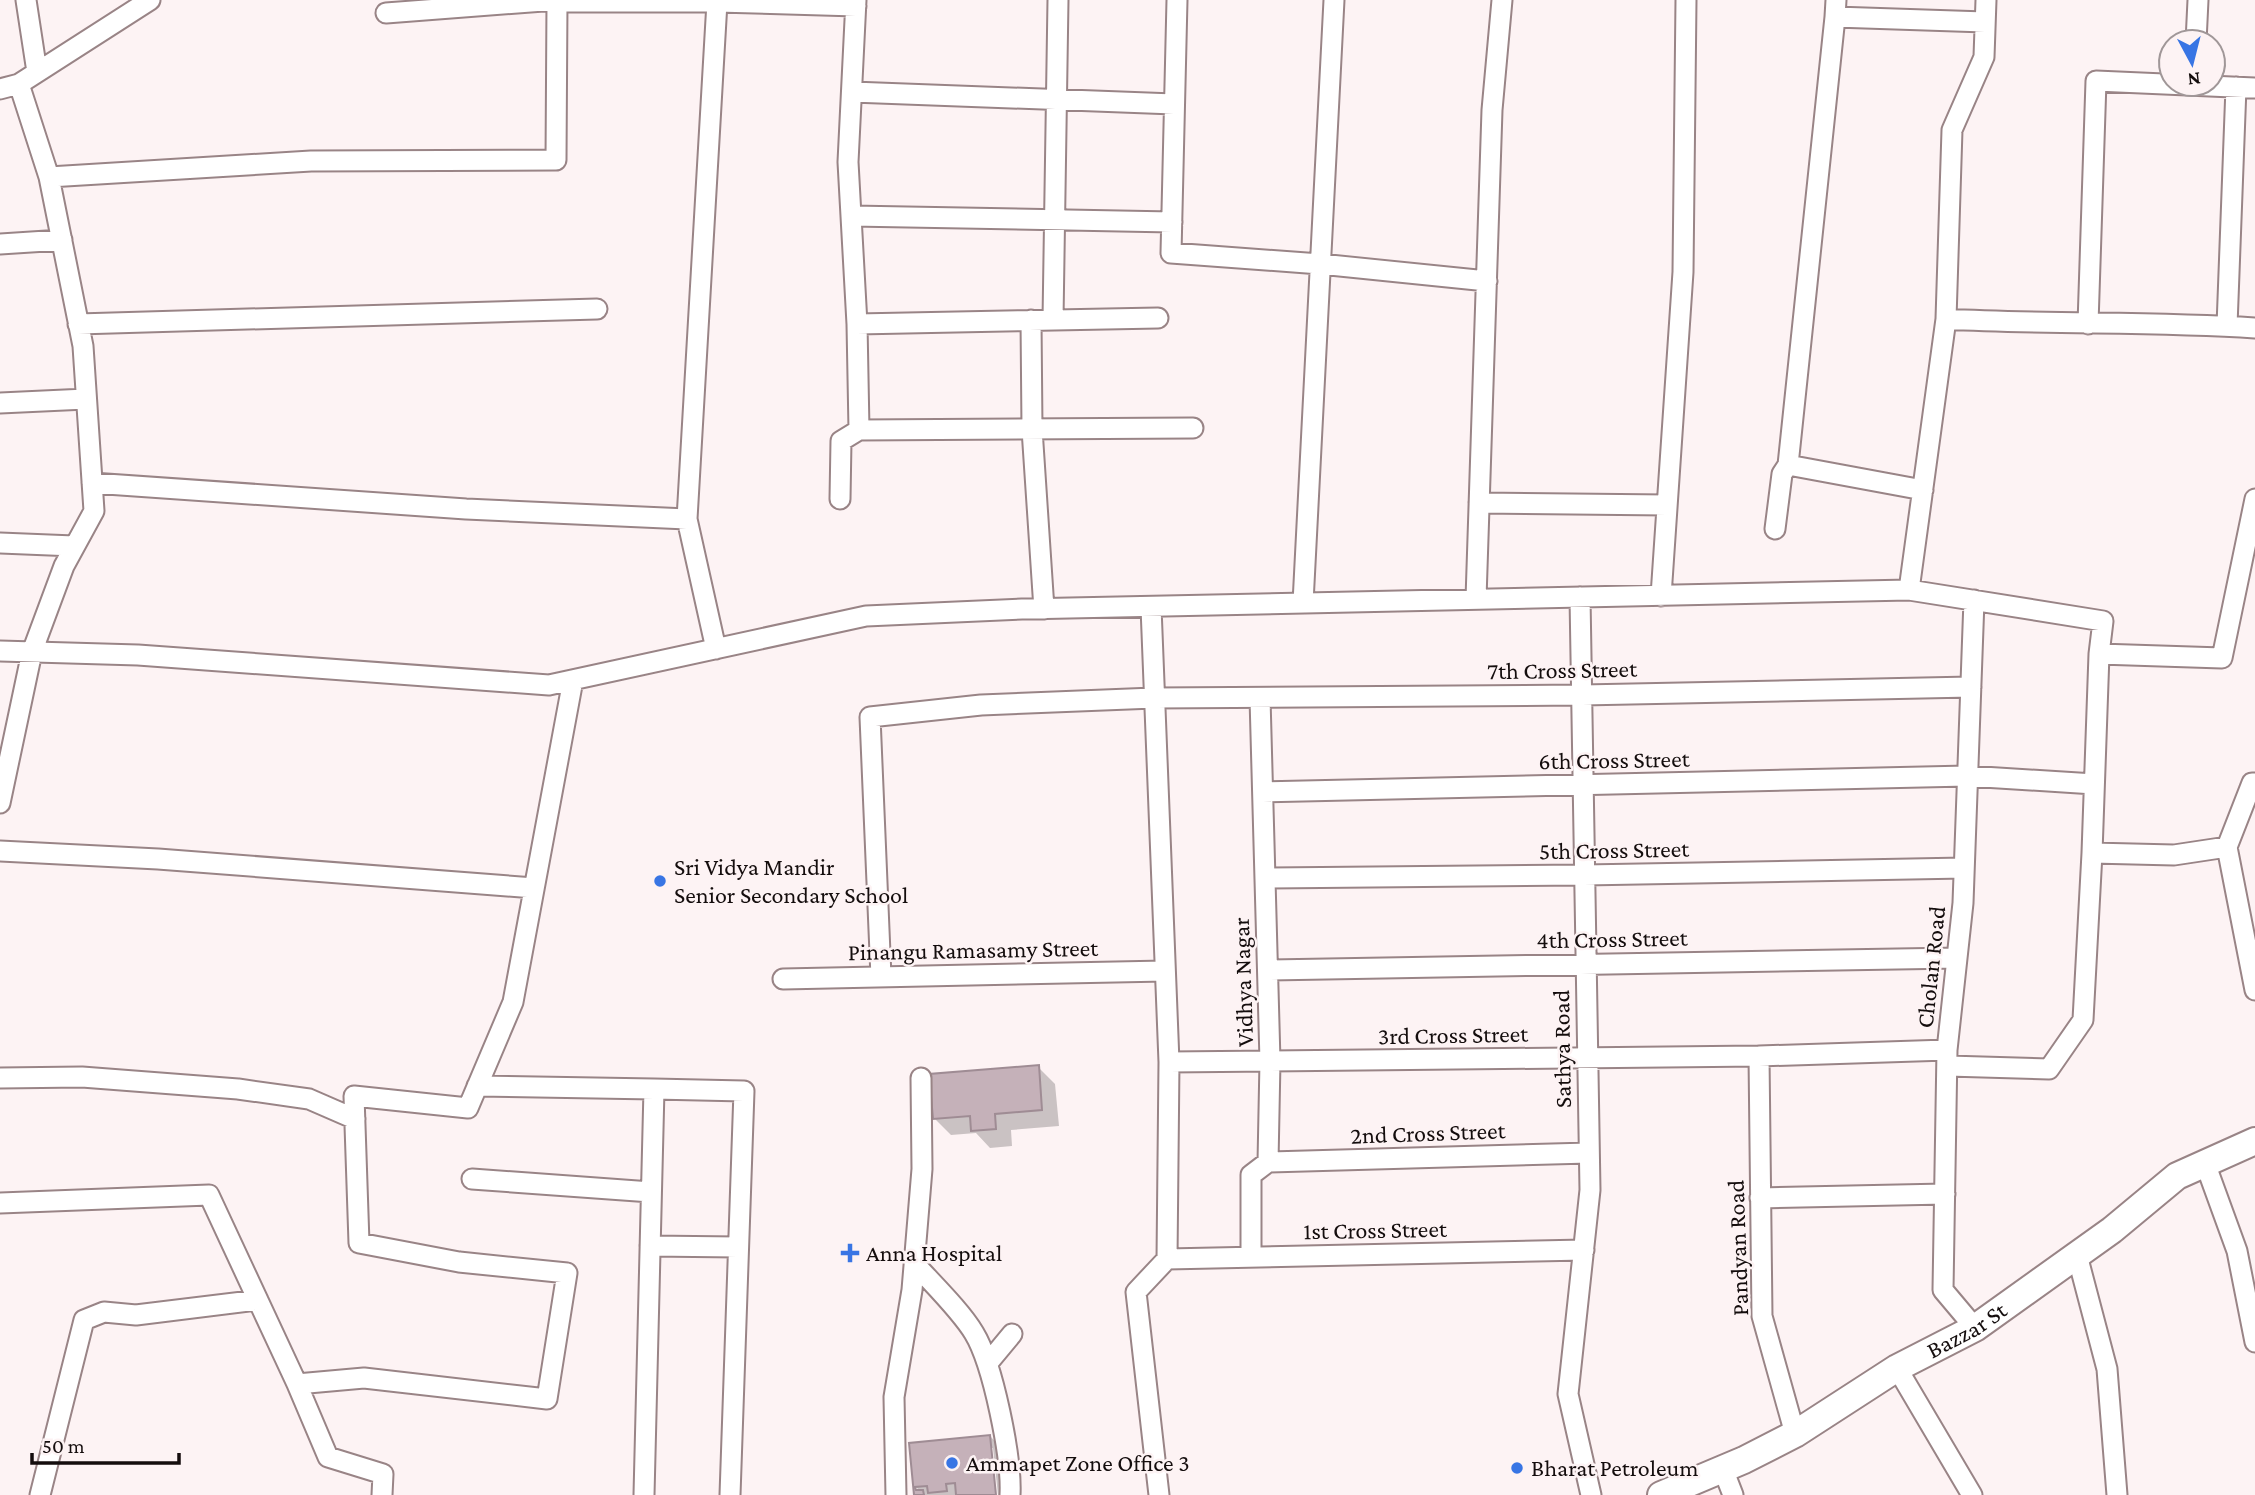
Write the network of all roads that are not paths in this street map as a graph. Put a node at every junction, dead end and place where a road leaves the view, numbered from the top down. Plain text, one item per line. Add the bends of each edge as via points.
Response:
1 (26, 0) edge
2 (150, 0) edge
3 (1058, 0) edge
4 (1177, 0) edge
5 (1334, 0) edge
6 (1502, 0) edge
7 (1686, 0) edge
8 (1986, 0) edge
9 (2198, 0) edge
10 (557, 1) edge
11 (717, 2) edge
12 (856, 3) edge
13 (1836, 9) edge
14 (386, 13) dead end
15 (1985, 22) junction
16 (2197, 28) edge
17 (37, 72) junction
18 (2157, 84) edge
19 (10, 86) edge
20 (2227, 87) edge
21 (2246, 88) edge
22 (852, 92) junction
23 (1056, 98) junction
24 (1174, 104) junction
25 (49, 177) junction
26 (852, 216) junction
27 (1055, 221) junction
28 (1172, 222) junction
29 (62, 240) junction
30 (0, 244) edge
31 (1320, 264) junction
32 (1487, 281) junction
33 (597, 309) dead end
34 (1158, 318) dead end
35 (1946, 319) junction
36 (1031, 320) junction
37 (1054, 320) junction
38 (78, 324) junction
39 (857, 324) junction
40 (2088, 324) junction
41 (2227, 326) junction
42 (2255, 328) edge
43 (86, 399) junction
44 (0, 403) edge
45 (1194, 428) dead end
46 (1032, 429) junction
47 (859, 430) junction
48 (1788, 465) junction
49 (92, 483) junction
50 (1923, 490) junction
51 (840, 499) dead end
52 (2255, 499) edge
53 (1479, 503) junction
54 (1667, 505) junction
55 (687, 519) junction
56 (1775, 528) dead end
57 (0, 543) edge
58 (75, 546) junction
59 (1909, 590) junction
60 (1661, 596) junction
61 (1580, 597) junction
62 (1476, 600) junction
63 (1974, 600) junction
64 (1303, 603) junction
65 (1151, 607) junction
66 (1044, 609) junction
67 (716, 649) junction
68 (0, 651) edge
69 (32, 652) junction
70 (2099, 654) junction
71 (573, 680) junction
72 (1971, 687) junction
73 (1582, 695) junction
74 (1154, 698) junction
75 (1260, 698) junction
76 (1967, 776) junction
77 (3, 778) edge
78 (2254, 781) edge
79 (2094, 784) junction
80 (1583, 786) junction
81 (1262, 792) junction
82 (0, 803) edge
83 (2227, 847) junction
84 (0, 851) edge
85 (2092, 853) junction
86 (1964, 868) junction
87 (1584, 875) junction
88 (1265, 878) junction
89 (534, 888) junction
90 (1957, 958) junction
91 (1585, 964) junction
92 (1268, 970) junction
93 (1165, 971) junction
94 (881, 977) junction
95 (783, 979) dead end
96 (2255, 990) edge
97 (1759, 1056) junction
98 (1587, 1058) junction
99 (1947, 1058) junction
100 (1270, 1061) junction
101 (1169, 1062) junction
102 (0, 1078) edge
103 (921, 1078) dead end
104 (477, 1086) junction
105 (654, 1089) junction
106 (355, 1119) junction
107 (2255, 1141) edge
108 (1589, 1153) junction
109 (1268, 1162) junction
110 (2205, 1163) junction
111 (472, 1180) dead end
112 (651, 1192) junction
113 (1945, 1194) junction
114 (1760, 1198) junction
115 (0, 1203) edge
116 (650, 1246) junction
117 (738, 1247) junction
118 (1584, 1250) junction
119 (2077, 1255) junction
120 (1251, 1257) junction
121 (1167, 1259) junction
122 (914, 1263) junction
123 (258, 1300) junction
124 (1975, 1328) junction
125 (1012, 1335) dead end
126 (2255, 1342) edge
127 (988, 1363) junction
128 (1896, 1368) junction
129 (298, 1384) junction
130 (1795, 1434) junction
131 (1723, 1469) junction
132 (40, 1495) edge
133 (382, 1495) edge
134 (644, 1495) edge
135 (730, 1495) edge
136 (895, 1495) edge
137 (1010, 1495) edge
138 (1159, 1495) edge
139 (1591, 1495) edge
140 (1661, 1495) edge
141 (1733, 1495) edge
142 (1972, 1495) edge
143 (2117, 1495) edge

1 - 17 street
2 - 17 street
3 - 23 street
4 - 24 street
5 - 31 street
6 - 32 street via 1492,110
7 - 54 street via 1683,272
8 - 15 street
9 - 16 street
10 - 11 street
10 - 14 street
10 - 25 street via 556,160 311,161
11 - 12 street
11 - 55 street
12 - 22 street
13 - 15 street
13 - 48 street
15 - 35 street via 1984,57 1952,130
17 - 19 street
18 - 40 street via 2096,82
19 - 25 street
20 - 21 street
21 - 41 street
22 - 23 street
22 - 26 street via 848,162
23 - 24 street
23 - 27 street
24 - 28 street
25 - 29 street
26 - 27 street
26 - 39 street
27 - 28 street
27 - 37 street
28 - 31 street via 1171,253
29 - 30 street
29 - 38 street
31 - 32 street
31 - 64 street
32 - 53 street
33 - 38 street
34 - 37 street
35 - 40 street
35 - 50 street
36 - 37 street
36 - 39 street
36 - 46 street
38 - 43 street
39 - 47 street
40 - 41 street
41 - 42 street
43 - 44 street
43 - 49 street
45 - 46 street
46 - 47 street
46 - 66 street
47 - 51 street via 841,441
48 - 50 street
48 - 56 street via 1782,474
49 - 55 street
49 - 58 street via 94,511
50 - 59 street
52 - 70 street via 2222,658
53 - 54 street
53 - 62 street
54 - 60 street
55 - 67 street
57 - 58 street
58 - 69 street
59 - 60 street
59 - 63 street
60 - 61 street
61 - 62 street
61 - 73 street, Sathya Road
62 - 64 street
63 - 70 street via 2103,621
63 - 72 street, Cholan Road
64 - 65 street
65 - 66 street
65 - 74 street
66 - 67 street via 866,616
67 - 71 street
68 - 69 street
69 - 71 street via 138,655 549,685
69 - 77 street
70 - 79 street
71 - 89 street
72 - 73 street, 7th Cross Street
72 - 76 street, Cholan Road
73 - 75 street, 7th Cross Street
73 - 80 street, Sathya Road
74 - 75 street, 7th Cross Street
74 - 93 street
74 - 94 street, 7th Cross Street via 981,705 870,717
75 - 81 street, Vidhya Nagar
76 - 79 street, 6th Cross Street
76 - 80 street, 6th Cross Street
76 - 86 street, Cholan Road
77 - 82 street
78 - 83 street
79 - 85 street
80 - 81 street, 6th Cross Street
80 - 87 street, Sathya Road
81 - 88 street, Vidhya Nagar
83 - 85 street via 2174,855
83 - 96 street
84 - 89 street
85 - 99 street, 3rd Cross Street via 2083,1020 2049,1069
86 - 87 street, 5th Cross Street
86 - 90 street, Cholan Road
87 - 88 street, 5th Cross Street
87 - 91 street, Sathya Road
88 - 92 street, Vidhya Nagar
89 - 104 street via 513,1002
90 - 91 street, 4th Cross Street
90 - 99 street, Cholan Road
91 - 92 street, 4th Cross Street
91 - 98 street, Sathya Road
92 - 100 street, Vidhya Nagar
93 - 94 street, Pinangu Ramasamy Street
93 - 101 street
94 - 95 street, Pinangu Ramasamy Street
97 - 98 street, 3rd Cross Street
97 - 99 street, 3rd Cross Street
97 - 114 street, Pandyan Road
98 - 100 street, 3rd Cross Street
98 - 108 street, Sathya Road
99 - 113 street, Cholan Road
100 - 101 street, 3rd Cross Street
100 - 109 street, Vidhya Nagar
101 - 121 street
102 - 106 street via 82,1077 238,1089 309,1099
103 - 122 street via 922,1169
104 - 105 street
104 - 106 street via 468,1108 354,1096
105 - 112 street
105 - 117 street via 744,1091
106 - 129 street via 359,1243 459,1262 567,1273 547,1399 364,1378
107 - 110 main road, Bazzar St
108 - 109 street, 2nd Cross Street
108 - 118 street, Sathya Road
109 - 120 street via 1251,1175
110 - 119 main road, Bazzar St via 2176,1176
110 - 126 street via 2237,1251
111 - 112 street
112 - 116 street
113 - 114 street
113 - 124 street, Cholan Road via 1943,1290
114 - 130 street, Pandyan Road via 1762,1317
115 - 123 street via 209,1195
116 - 117 street
116 - 134 street
117 - 135 street
118 - 120 street, 1st Cross Street
118 - 139 street, Sathya Road via 1568,1394
119 - 124 main road, Bazzar St
119 - 143 street via 2107,1370
120 - 121 street, 1st Cross Street
121 - 138 street via 1136,1292
122 - 127 street via 974,1332
122 - 136 street via 894,1397
123 - 129 street
123 - 132 street via 136,1315 104,1312 84,1320
124 - 128 main road, Bazzar St
125 - 127 street
127 - 137 street via 1005,1441
128 - 130 main road, Bazzar St
128 - 142 street
129 - 133 street via 328,1457 383,1474
130 - 131 main road, Bazzar St
131 - 140 main road, Bazzar St
131 - 141 street

